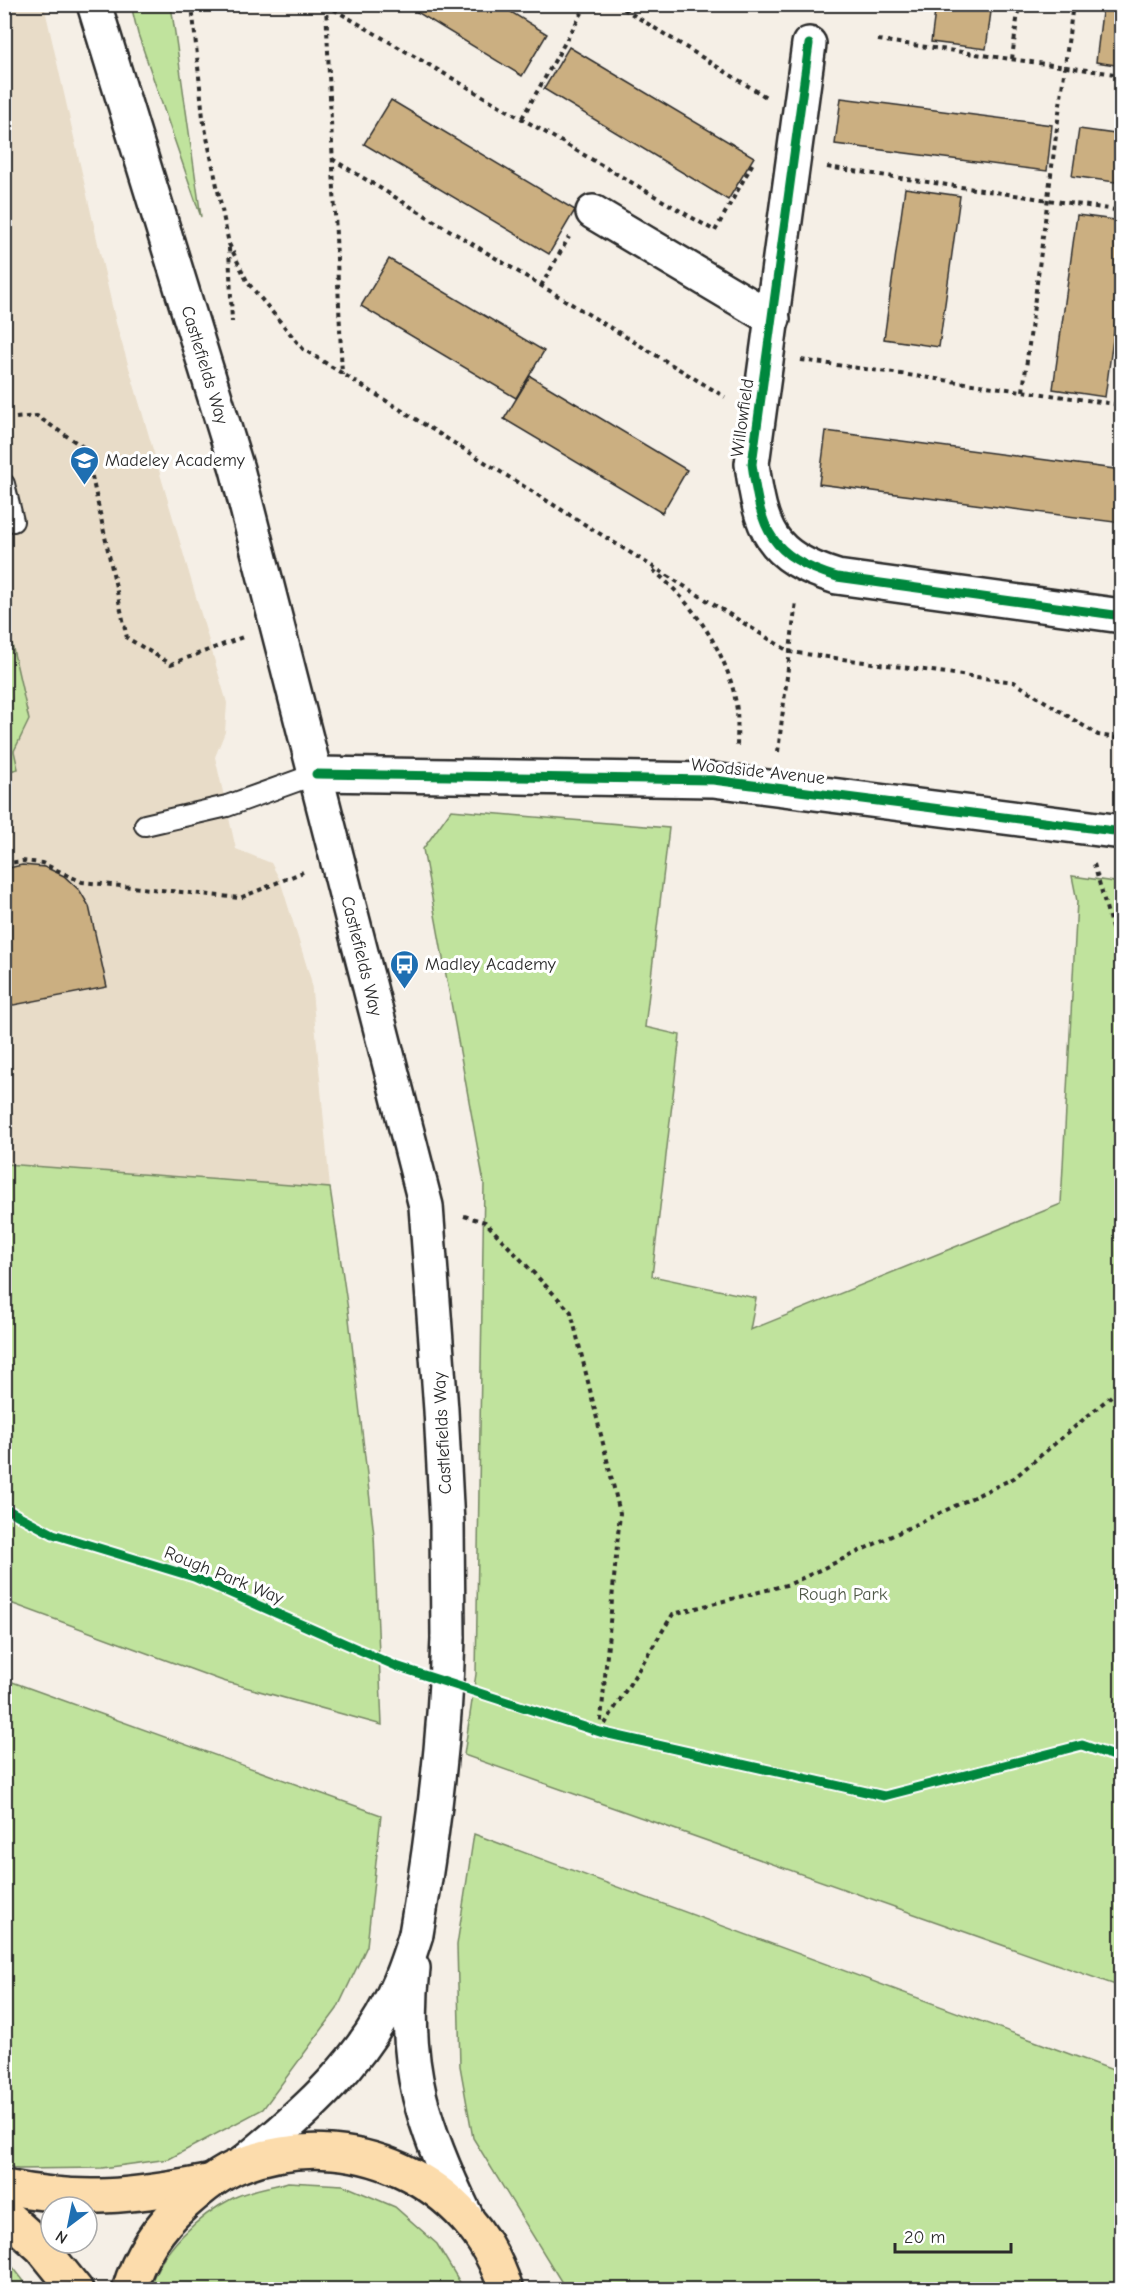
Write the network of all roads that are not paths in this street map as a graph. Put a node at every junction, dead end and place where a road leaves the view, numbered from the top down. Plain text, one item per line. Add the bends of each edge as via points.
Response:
1 (94, 4) edge
2 (809, 44) dead end
3 (593, 212) dead end
4 (773, 319) junction
5 (4, 484) edge
6 (13, 521) dead end
7 (1122, 616) edge
8 (316, 774) junction
9 (145, 825) dead end
10 (1122, 832) edge
11 (416, 1934) junction
12 (241, 2165) junction
13 (208, 2182) junction
14 (4, 2187) edge
15 (4, 2214) edge
16 (466, 2216) junction
17 (507, 2281) edge
18 (76, 2289) edge
19 (129, 2289) edge

1 - 8 main road, Castlefields Way via 237,469
2 - 4 main road, Willowfield
3 - 4 main road
4 - 7 main road, Willowfield via 752,464 762,520 771,536 801,564 837,577
5 - 6 lane
8 - 9 lane via 227,806
8 - 10 main road, Woodside Avenue via 713,780
8 - 11 main road, Castlefields Way, bridge via 426,1206 442,1433 448,1638 440,1772
11 - 12 main road, Castlefields Way via 399,1983 375,2028 348,2065 317,2100
11 - 16 main road, Castlefields Way via 409,2031 413,2073 427,2128
12 - 13 main road
12 - 16 main road via 301,2151 362,2155 419,2177
13 - 14 main road via 110,2198 74,2198
13 - 19 main road via 165,2220 135,2268
15 - 18 main road via 42,2248
16 - 17 main road

